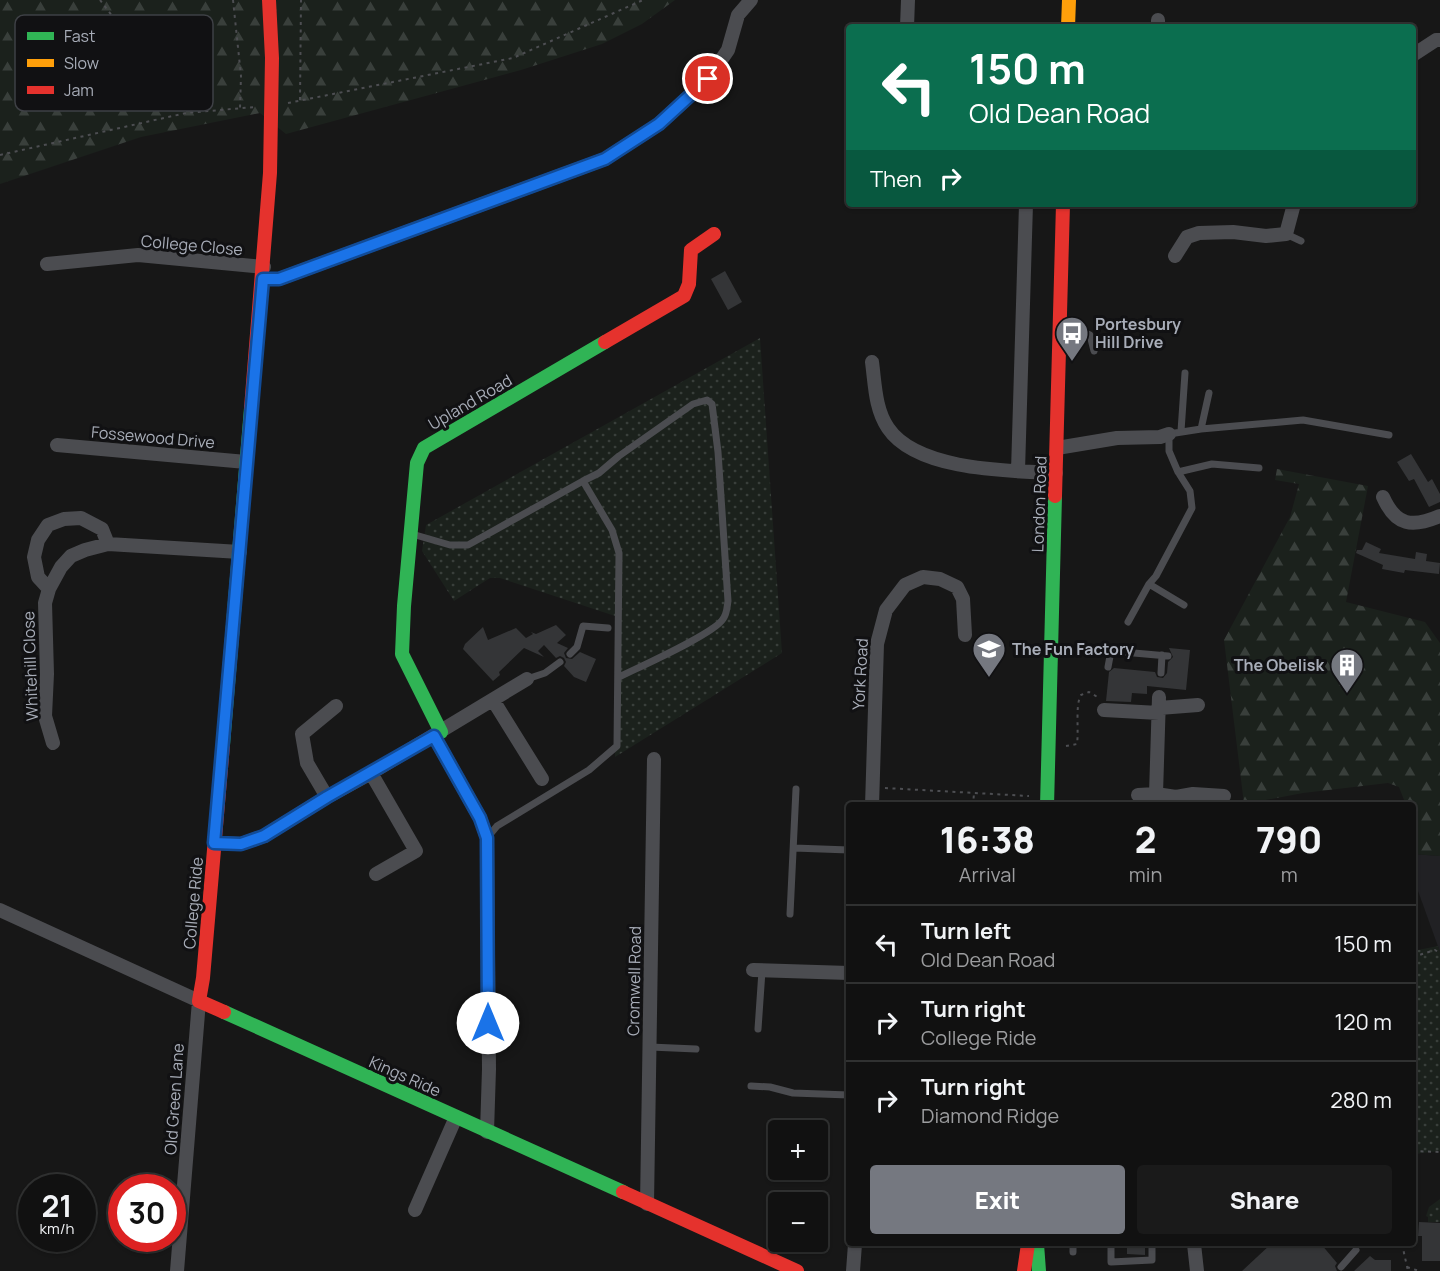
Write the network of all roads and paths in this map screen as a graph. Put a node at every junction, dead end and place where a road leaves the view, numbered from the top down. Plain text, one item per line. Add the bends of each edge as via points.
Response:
1 (100, 0) edge
2 (233, 0) edge
3 (269, 0) edge
4 (301, 0) edge
5 (643, 0) edge
6 (751, 0) edge
7 (908, 0) edge
8 (1069, 0) edge
9 (111, 15) edge
10 (907, 24) edge
11 (1068, 24) edge
12 (1440, 40) edge
13 (1416, 53) edge
14 (300, 100) junction
15 (272, 106) junction
16 (240, 108) junction
17 (213, 110) edge
18 (208, 111) edge
19 (186, 113) joint
20 (0, 155) edge
21 (1026, 207) edge
22 (1063, 207) edge
23 (1292, 207) edge
24 (714, 234) dead end
25 (1286, 234) junction
26 (1300, 241) dead end
27 (1175, 256) dead end
28 (46, 264) dead end
29 (263, 273) junction
30 (1060, 336) junction
31 (1094, 351) dead end
32 (872, 362) dead end
33 (1185, 373) dead end
34 (1209, 393) dead end
35 (1201, 429) junction
36 (1175, 433) junction
37 (1389, 435) dead end
38 (57, 445) dead end
39 (1057, 448) junction
40 (246, 462) junction
41 (1259, 468) dead end
42 (1018, 471) junction
43 (1178, 472) junction
44 (1056, 473) junction
45 (583, 480) junction
46 (1383, 497) dead end
47 (1440, 516) edge
48 (411, 534) junction
49 (108, 544) junction
50 (240, 552) junction
51 (1149, 584) junction
52 (49, 589) junction
53 (1184, 605) dead end
54 (1128, 622) dead end
55 (608, 628) dead end
56 (965, 635) dead end
57 (570, 654) dead end
58 (560, 662) dead end
59 (1108, 667) dead end
60 (1161, 673) dead end
61 (619, 677) junction
62 (527, 679) joint
63 (493, 699) junction
64 (1159, 702) junction
65 (1198, 705) dead end
66 (336, 706) dead end
67 (1104, 710) joint
68 (438, 734) junction
69 (53, 743) dead end
70 (1060, 747) dead end
71 (654, 759) dead end
72 (371, 773) junction
73 (542, 779) dead end
74 (873, 787) junction
75 (796, 789) dead end
76 (974, 793) junction
77 (1156, 794) junction
78 (1138, 795) dead end
79 (1224, 796) dead end
80 (327, 797) junction
81 (1047, 801) edge
82 (1175, 801) edge
83 (872, 802) edge
84 (973, 802) edge
85 (487, 838) junction
86 (214, 843) junction
87 (794, 848) junction
88 (846, 850) edge
89 (376, 874) dead end
90 (0, 910) edge
91 (790, 914) dead end
92 (1440, 953) edge
93 (1416, 956) edge
94 (757, 970) joint
95 (846, 973) edge
96 (199, 1001) junction
97 (758, 1029) dead end
98 (650, 1047) junction
99 (696, 1048) dead end
100 (751, 1086) dead end
101 (846, 1095) edge
102 (456, 1117) junction
103 (487, 1132) junction
104 (1416, 1151) edge
105 (1440, 1152) edge
106 (647, 1204) junction
107 (415, 1210) dead end
108 (855, 1246) edge
109 (1028, 1246) edge
110 (1037, 1246) edge
111 (1073, 1246) edge
112 (1111, 1246) edge
113 (1152, 1246) edge
114 (1194, 1246) edge
115 (1402, 1246) edge
116 (1356, 1250) dead end
117 (1073, 1252) dead end
118 (1111, 1262) junction
119 (1341, 1267) dead end
120 (1407, 1269) edge
121 (177, 1271) edge
122 (797, 1271) edge
123 (854, 1271) edge
124 (1024, 1271) edge
125 (1039, 1271) edge
126 (1110, 1271) edge
127 (1197, 1271) edge
128 (1419, 1271) edge

1 - 9 path
2 - 16 path via 241,76
3 - 15 street, College Ride
4 - 14 path
5 - 14 path via 513,58
6 - 29 street, College Close via 738,15 728,50 708,79 659,124 605,159 279,279
7 - 10 street
8 - 11 street
12 - 13 street
14 - 15 path
15 - 16 path
15 - 29 street, College Ride
16 - 17 path
18 - 19 path
19 - 20 path
21 - 42 street, London Road
22 - 30 street, London Road
23 - 25 street
24 - 48 street, Upland Road via 685,252 689,284 684,296 424,448 417,463
25 - 26 lane
25 - 27 street via 1199,233 1187,237
28 - 29 street, College Close via 138,255
29 - 40 street, College Ride
30 - 31 lane via 1083,332 1090,335
30 - 39 street, London Road
32 - 42 street via 877,405 888,429 910,448 976,467
33 - 36 lane
34 - 35 lane
35 - 36 lane
35 - 37 lane via 1303,420
36 - 39 street
36 - 43 lane via 1169,452
38 - 40 street, Fossewood Drive
39 - 44 street, London Road
40 - 50 street, College Ride
41 - 43 lane via 1212,464
42 - 44 street
43 - 51 lane via 1190,491 1192,508
44 - 81 street, London Road
45 - 48 lane via 468,545 450,545
45 - 61 lane via 612,530 619,553
45 - 61 lane via 599,473 693,404 707,400 712,404 726,566 726,612 705,634
46 - 47 street via 1389,511 1402,521 1416,524
48 - 68 street, Upland Road via 402,654
49 - 50 street, Whitehill Close
49 - 52 street, Whitehill Close via 71,556
49 - 52 street via 102,529 81,518 48,525 34,556 38,577
50 - 86 street, College Ride
51 - 53 lane
51 - 54 lane
52 - 69 street, Whitehill Close via 45,603 45,716
55 - 57 lane via 583,626 577,647
56 - 74 street, York Road via 963,599 957,587 940,579 923,577 905,585 886,610 877,644
58 - 62 lane
59 - 60 lane via 1111,651 1165,656
61 - 85 lane via 617,746 589,770 496,826
62 - 63 street
63 - 68 street
63 - 73 street
64 - 65 street
64 - 67 street
64 - 77 street
66 - 80 street via 302,734 307,763
67 - 70 path via 1102,699 1089,692 1081,695 1077,744
68 - 72 street
68 - 85 street
71 - 98 street, Cromwell Road
72 - 80 street
72 - 89 street via 416,851
74 - 76 path
74 - 83 street, York Road
75 - 87 lane
76 - 81 path
76 - 84 path
77 - 78 street
77 - 82 street
79 - 82 street via 1193,794
80 - 86 street via 264,836 241,844
85 - 103 street
86 - 96 street, College Ride
87 - 88 lane
87 - 91 lane
90 - 96 street, Kings Ride
92 - 93 path via 1435,950
94 - 95 street
94 - 97 lane
96 - 102 street, Kings Ride
96 - 121 street, Old Green Lane
98 - 99 lane
98 - 106 street, Cromwell Road
100 - 101 lane via 793,1093
102 - 103 street, Kings Ride
102 - 107 street
103 - 106 street, Kings Ride
104 - 105 path
106 - 122 street, Kings Ride
108 - 123 street
109 - 124 street
110 - 125 street
111 - 117 lane
112 - 118 lane
113 - 118 lane via 1152,1260
114 - 127 street
115 - 120 path
116 - 119 lane
118 - 126 lane
120 - 128 path

